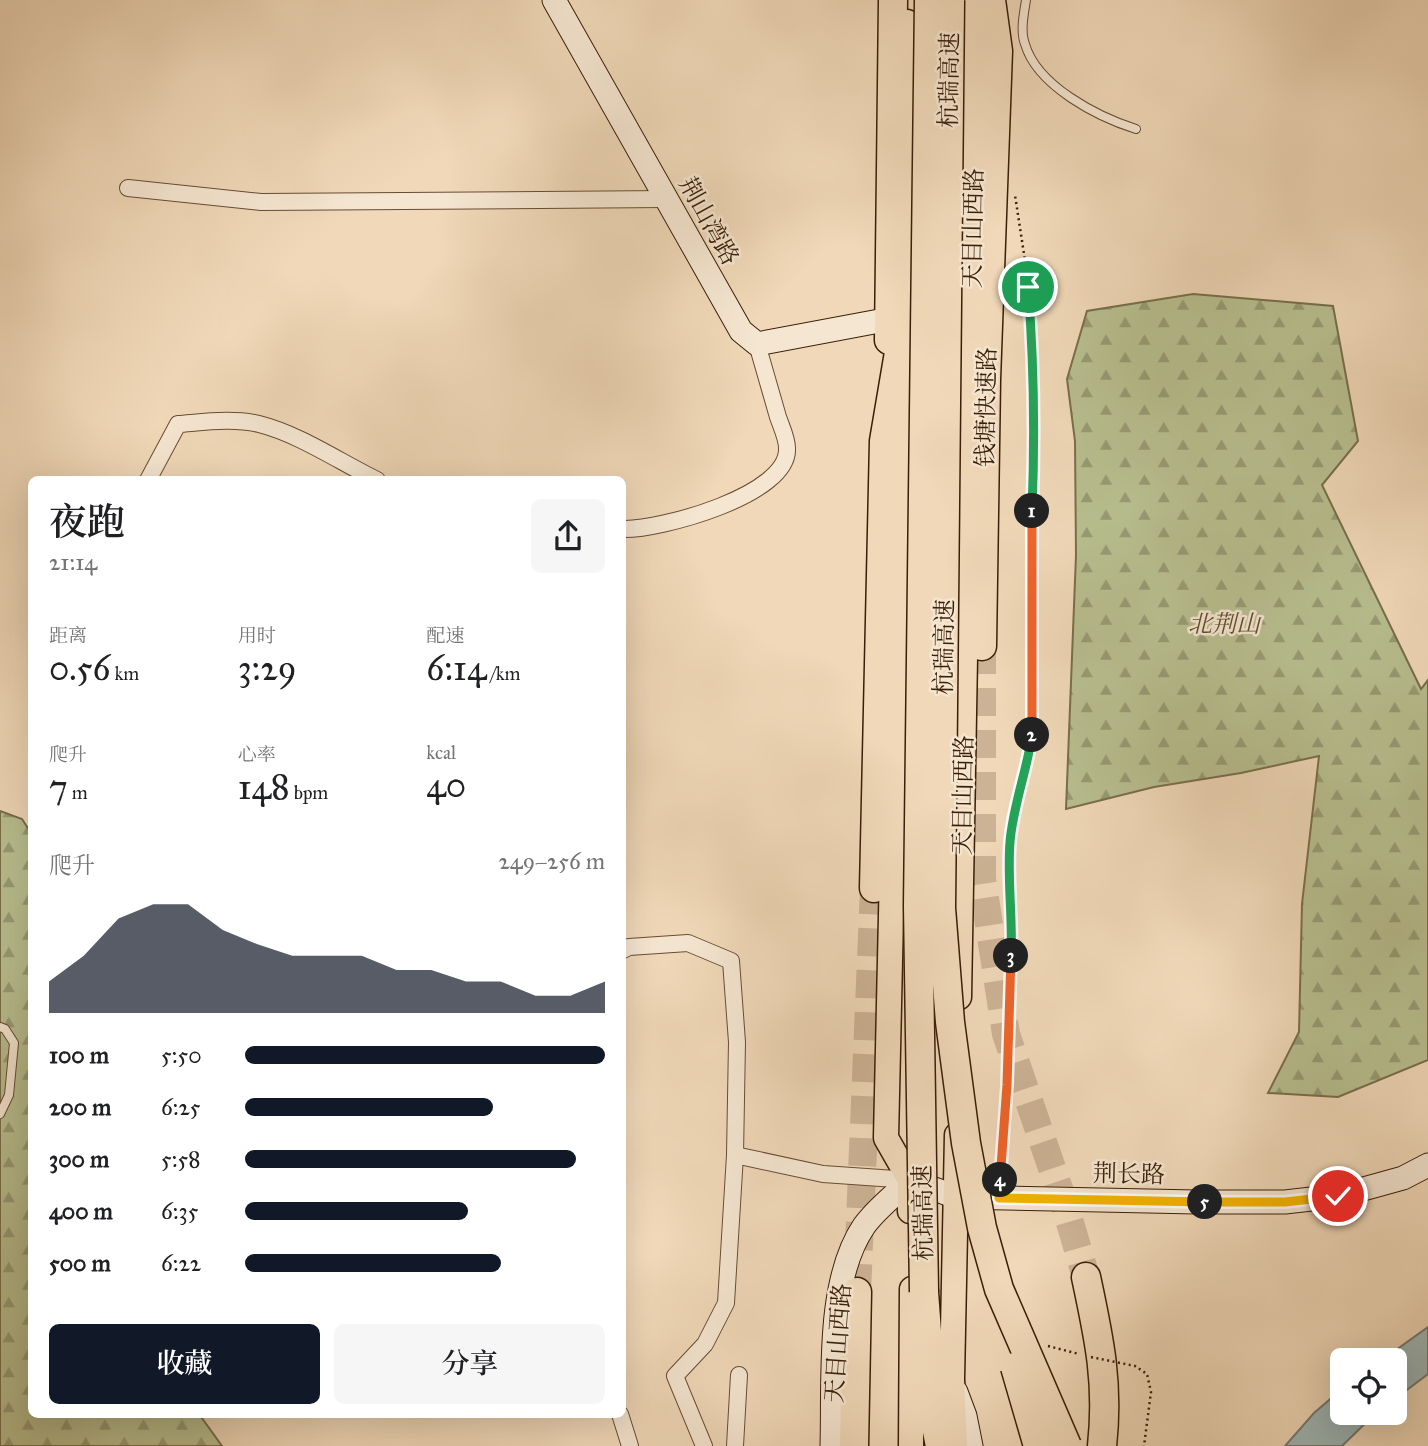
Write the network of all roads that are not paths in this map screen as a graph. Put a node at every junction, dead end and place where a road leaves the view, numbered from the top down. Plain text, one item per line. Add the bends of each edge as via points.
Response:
1 (554, 0) edge
2 (893, 0) edge
3 (907, 0) edge
4 (929, 0) edge
5 (950, 0) edge
6 (974, 0) edge
7 (991, 0) edge
8 (1026, 0) edge
9 (1136, 129) dead end
10 (128, 188) dead end
11 (666, 199) junction
12 (898, 318) junction
13 (757, 344) junction
14 (150, 476) edge
15 (369, 476) edge
16 (626, 529) edge
17 (982, 646) tunnel mouth
18 (874, 888) tunnel mouth
19 (626, 948) edge
20 (0, 1027) edge
21 (0, 1114) edge
22 (735, 1155) junction
23 (1428, 1165) edge
24 (910, 1180) junction
25 (956, 1197) junction
26 (1086, 1277) tunnel mouth
27 (999, 1289) junction
28 (857, 1292) tunnel mouth
29 (924, 1292) junction
30 (739, 1375) dead end
31 (952, 1379) junction
32 (621, 1418) edge
33 (630, 1446) edge
34 (704, 1446) edge
35 (735, 1446) edge
36 (832, 1446) edge
37 (854, 1446) edge
38 (911, 1446) edge
39 (919, 1446) edge
40 (940, 1446) edge
41 (955, 1446) edge
42 (971, 1446) edge
43 (1038, 1446) edge
44 (1067, 1446) edge
45 (1102, 1446) edge

1 - 11 main road, 荆山湾路
2 - 12 highway
3 - 12 main road
4 - 29 highway, 杭瑞高速, bridge via 918,906
5 - 27 highway, 杭瑞高速, bridge via 941,908 966,1143
6 - 25 main road, 天目山西路
7 - 17 highway, 钱塘快速路 via 998,51
8 - 9 lane via 1024,44 1039,70 1059,90 1114,122
10 - 11 street via 261,202
11 - 13 main road, 荆山湾路 via 741,331
12 - 13 main road
12 - 18 highway via 884,441
12 - 24 main road via 886,1138
13 - 16 street via 788,449 779,472 751,492 688,519
14 - 15 street via 178,424 231,421 281,432
19 - 22 street via 688,943 731,961 737,1042
20 - 21 lane via 14,1042 9,1095
22 - 24 street via 823,1174
22 - 34 street via 726,1303 705,1344 675,1376
23 - 25 main road, 荆长路 via 1403,1178 1338,1196 1285,1202
24 - 25 main road, 荆长路
24 - 36 main road, 天目山西路 via 864,1226 843,1272 837,1311
24 - 38 main road
25 - 31 main road, 天目山西路
26 - 45 highway via 1105,1376
27 - 43 highway, bridge via 1005,1332
27 - 44 highway, bridge
28 - 37 highway
29 - 39 highway
29 - 40 highway
30 - 35 street
31 - 41 main road, 天目山西路
31 - 42 main road, 天目山西路
32 - 33 street

